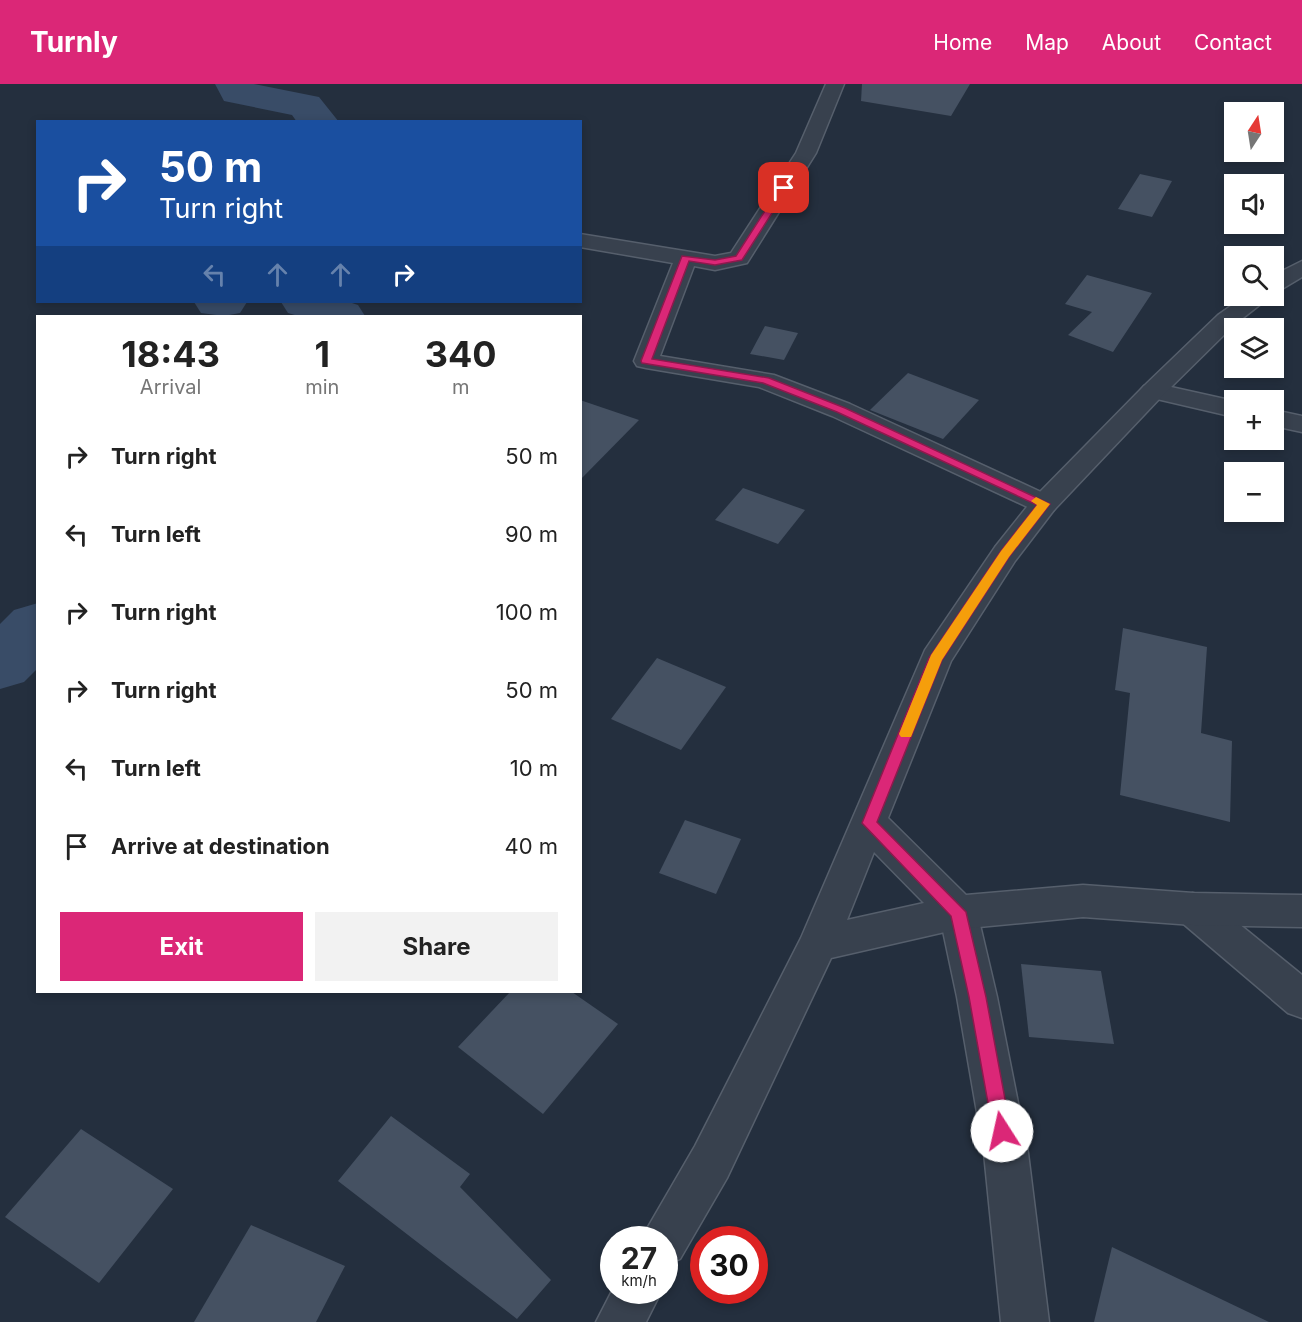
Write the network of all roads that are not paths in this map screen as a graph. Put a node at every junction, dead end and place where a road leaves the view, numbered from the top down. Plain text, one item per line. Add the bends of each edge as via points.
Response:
1 (834, 84) edge
2 (582, 240) edge
3 (686, 258) junction
4 (1302, 268) edge
5 (1284, 278) edge
6 (1245, 306) edge
7 (1153, 391) junction
8 (1224, 407) edge
9 (1284, 420) edge
10 (1302, 424) edge
11 (1044, 504) junction
12 (869, 823) junction
13 (1193, 909) junction
14 (1302, 911) edge
15 (958, 912) junction
16 (818, 944) junction
17 (1302, 1000) edge
18 (674, 1226) edge
19 (630, 1304) edge
20 (620, 1322) edge
21 (1025, 1322) edge

1 - 3 street via 806,153 739,258 715,262
2 - 3 street
3 - 11 street via 646,361 765,380 841,410
4 - 5 street
6 - 7 street
7 - 8 street
7 - 11 street
9 - 10 street
11 - 12 street via 1005,554 936,658
12 - 15 street
12 - 16 street
13 - 14 street
13 - 15 street via 1083,901
13 - 17 street
15 - 16 street
15 - 21 street via 978,997 1006,1153
16 - 18 street via 711,1161
19 - 20 street

